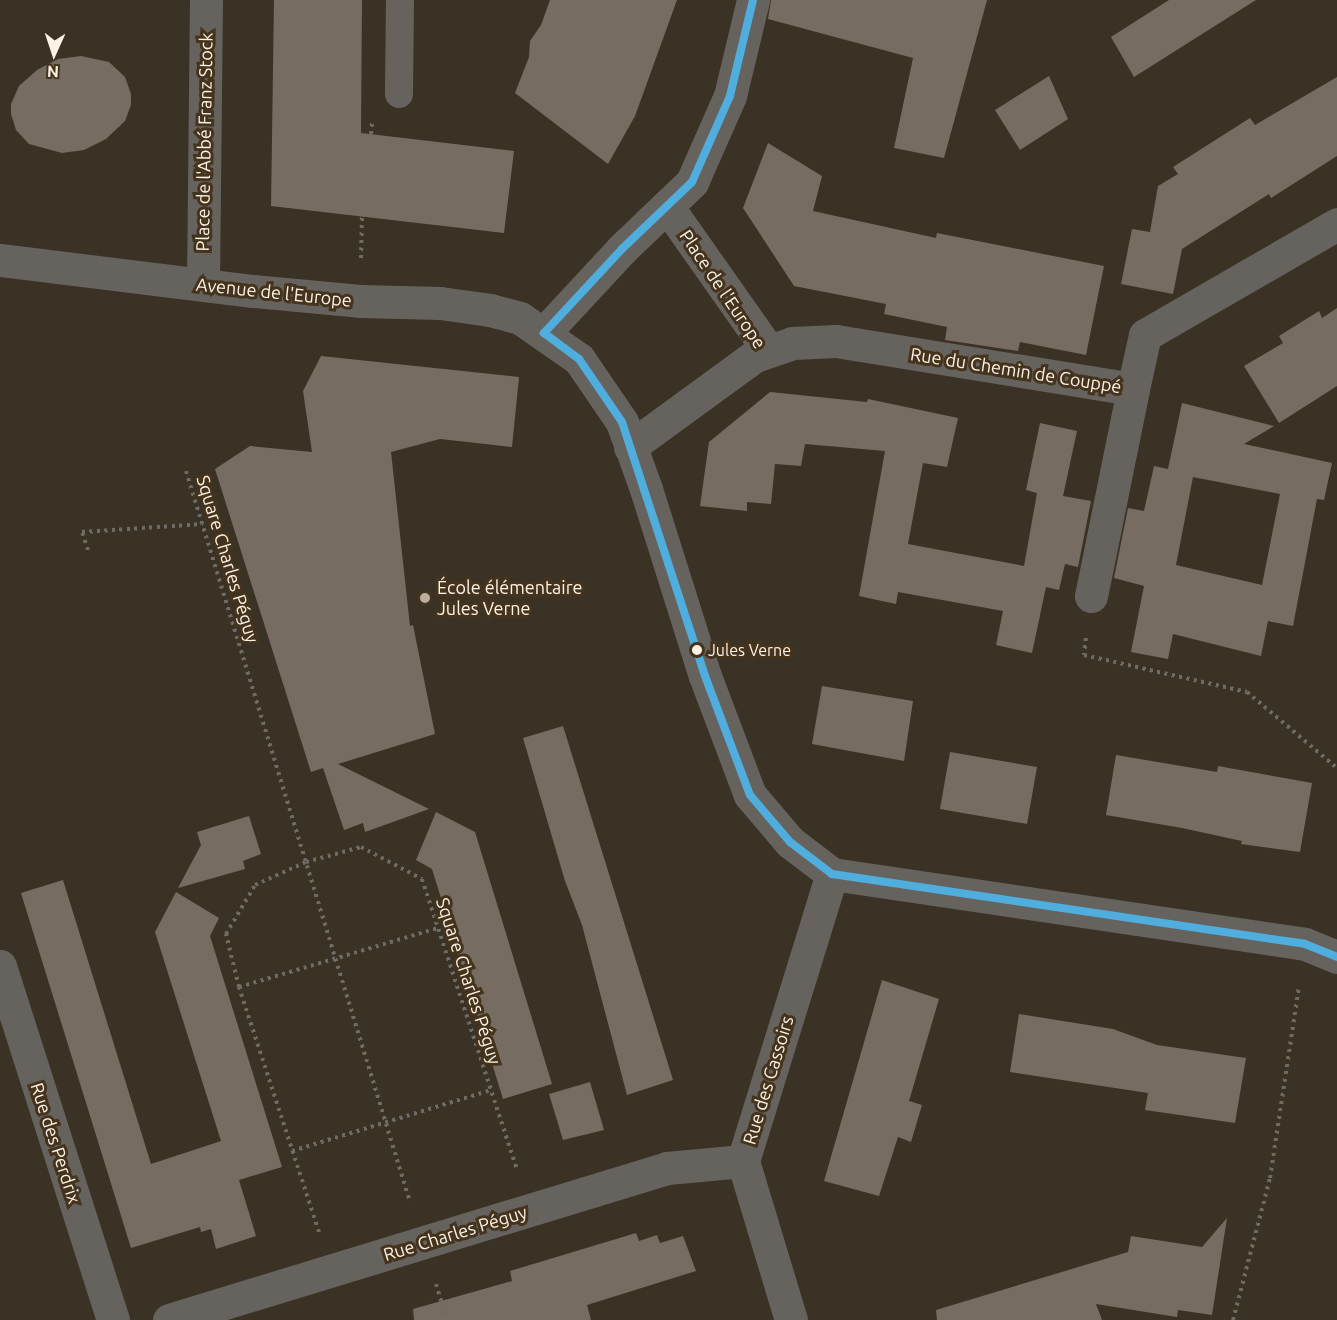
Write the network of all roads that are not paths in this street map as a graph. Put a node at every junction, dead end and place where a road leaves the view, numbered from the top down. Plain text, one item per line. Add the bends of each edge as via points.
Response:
1 (206, 0) edge
2 (400, 0) edge
3 (753, 0) edge
4 (399, 94) dead end
5 (667, 206) junction
6 (1337, 224) edge
7 (0, 260) edge
8 (202, 284) junction
9 (544, 333) junction
10 (769, 351) junction
11 (1133, 390) junction
12 (630, 447) junction
13 (1091, 596) road end
14 (832, 874) junction
15 (1328, 951) edge
16 (0, 966) edge
17 (743, 1161) junction
18 (113, 1320) edge
19 (169, 1320) edge
20 (791, 1320) edge

1 - 8 street, Place de l'Abbé Franz Stock
2 - 4 lane
3 - 5 street via 730,96 692,182
5 - 9 street
5 - 10 street, Place de l'Europe
6 - 11 street, Rue du Chemin de Couppé via 1145,335
7 - 8 street, Avenue de l'Europe
8 - 9 street, Avenue de l'Europe via 490,310 520,318
9 - 12 street, Avenue de l'Europe via 579,359 622,422
10 - 11 street, Rue du Chemin de Couppé via 792,343 836,341
10 - 12 street, Place de l'Europe via 755,356
11 - 13 street
12 - 14 street, Avenue de l'Europe via 705,676 750,795 790,842
14 - 15 street
14 - 17 street, Rue des Cassoirs
16 - 18 street, Rue des Perdrix
17 - 19 street, Rue Charles Péguy via 667,1168
17 - 20 street, Rue des Cassoirs

